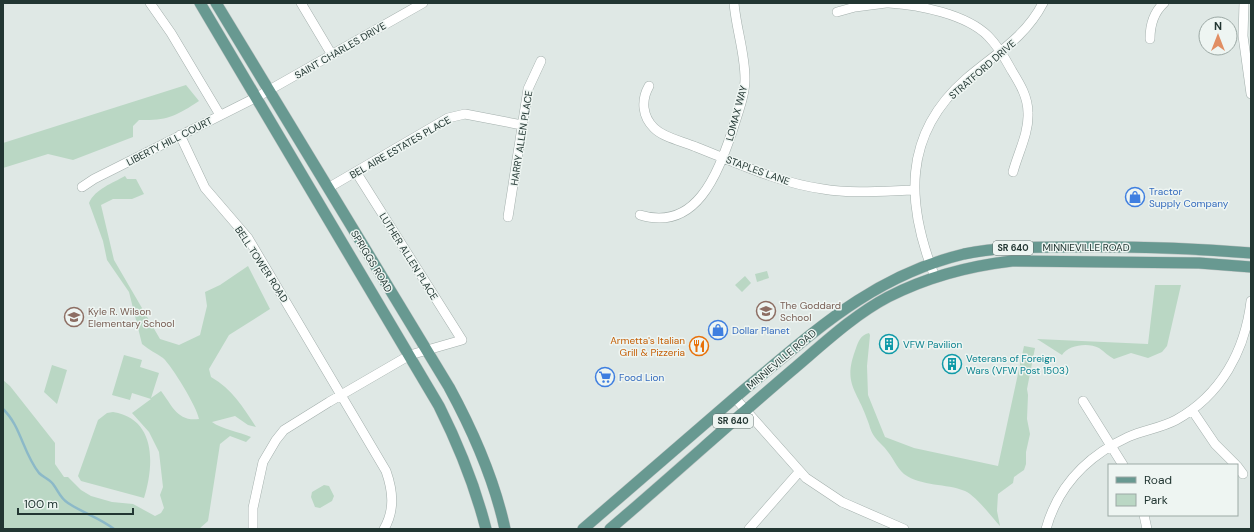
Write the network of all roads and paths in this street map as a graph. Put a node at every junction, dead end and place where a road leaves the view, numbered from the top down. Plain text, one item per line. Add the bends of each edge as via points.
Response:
1 (150, 3) edge
2 (200, 3) edge
3 (216, 3) edge
4 (301, 3) edge
5 (421, 3) edge
6 (734, 3) edge
7 (887, 3) edge
8 (1044, 3) edge
9 (1164, 3) edge
10 (1244, 3) edge
11 (837, 12) dead end
12 (1150, 39) dead end
13 (1001, 52) junction
14 (332, 55) junction
15 (541, 60) dead end
16 (1249, 72) edge
17 (648, 86) dead end
18 (269, 90) junction
19 (1251, 94) edge
20 (257, 97) junction
21 (220, 115) junction
22 (522, 125) junction
23 (180, 136) junction
24 (722, 157) junction
25 (356, 172) junction
26 (1013, 172) dead end
27 (82, 187) dead end
28 (328, 188) junction
29 (914, 190) junction
30 (640, 215) dead end
31 (508, 217) dead end
32 (1251, 253) edge
33 (930, 264) junction
34 (1251, 267) edge
35 (935, 277) junction
36 (1251, 301) edge
37 (428, 350) junction
38 (410, 355) junction
39 (341, 395) junction
40 (735, 398) junction
41 (1083, 401) dead end
42 (746, 410) junction
43 (1192, 410) junction
44 (1111, 446) junction
45 (1122, 464) edge
46 (1236, 464) edge
47 (1238, 466) edge
48 (799, 472) junction
49 (1243, 474) dead end
50 (493, 482) junction
51 (1144, 516) edge
52 (253, 529) edge
53 (384, 529) edge
54 (486, 529) edge
55 (505, 529) edge
56 (512, 529) edge
57 (582, 529) edge
58 (610, 529) edge
59 (749, 529) edge
60 (904, 529) edge
61 (1046, 529) edge
62 (1147, 529) edge

1 - 21 street
2 - 20 main road, SPRIGGS ROAD
3 - 18 main road, SPRIGGS ROAD
4 - 14 street
5 - 14 street, SAINT CHARLES DRIVE
6 - 24 street, LOMAX WAY via 745,80 740,107
7 - 11 street
7 - 13 street via 919,6 967,22 987,34
8 - 13 street, STRATFORD DRIVE via 1016,40
9 - 12 street via 1155,13
10 - 16 street via 1243,36
13 - 26 street via 1023,90 1028,112 1026,130
13 - 29 street, STRATFORD DRIVE via 966,79 936,111 919,153
14 - 18 street, SAINT CHARLES DRIVE
15 - 22 street, HARRY ALLEN PLACE via 531,80
16 - 19 street
17 - 24 street, STAPLES LANE via 643,106 654,128
18 - 20 street, SAINT CHARLES DRIVE
18 - 28 main road, SPRIGGS ROAD
20 - 21 street, LIBERTY HILL COURT
20 - 38 main road, SPRIGGS ROAD
21 - 23 street, LIBERTY HILL COURT
22 - 25 street, BEL AIRE ESTATES PLACE via 465,114 448,118
22 - 31 street, HARRY ALLEN PLACE
23 - 27 street, LIBERTY HILL COURT
23 - 39 street, BELL TOWER ROAD via 205,188 248,238
24 - 29 street, STAPLES LANE via 781,180 821,189
24 - 30 street, LOMAX WAY via 708,187 690,208 664,219
25 - 28 street, BEL AIRE ESTATES PLACE
25 - 37 street, LUTHER ALLEN PLACE via 462,340
28 - 37 main road, SPRIGGS ROAD
29 - 33 street, STRATFORD DRIVE via 919,227
32 - 33 main road, MINNIEVILLE ROAD / SR 640 via 1146,247 1011,248 966,254
33 - 35 street, STRATFORD DRIVE
33 - 40 main road, MINNIEVILLE ROAD / SR 640 via 896,278 854,302
34 - 35 main road, MINNIEVILLE ROAD / SR 640 via 1191,263 1012,261 987,264
35 - 42 main road, MINNIEVILLE ROAD / SR 640 via 888,298 859,316
36 - 43 street via 1244,337 1236,358 1216,387
37 - 38 street
37 - 50 main road, SPRIGGS ROAD via 470,425
38 - 39 street
38 - 54 main road, SPRIGGS ROAD via 454,438 477,496
39 - 52 street via 284,430 276,440 260,471 253,508
39 - 53 street, BELL TOWER ROAD via 389,478 392,503
40 - 42 street
40 - 57 main road, MINNIEVILLE ROAD / SR 640
41 - 44 street
42 - 48 street
42 - 58 main road, MINNIEVILLE ROAD / SR 640
43 - 44 street via 1169,423 1128,437
43 - 46 street via 1215,444
44 - 45 street
44 - 61 street via 1090,459 1076,472 1056,501
47 - 49 street
48 - 59 street
48 - 60 street via 820,490 842,502
50 - 55 main road, SPRIGGS ROAD
50 - 56 main road
51 - 62 street

